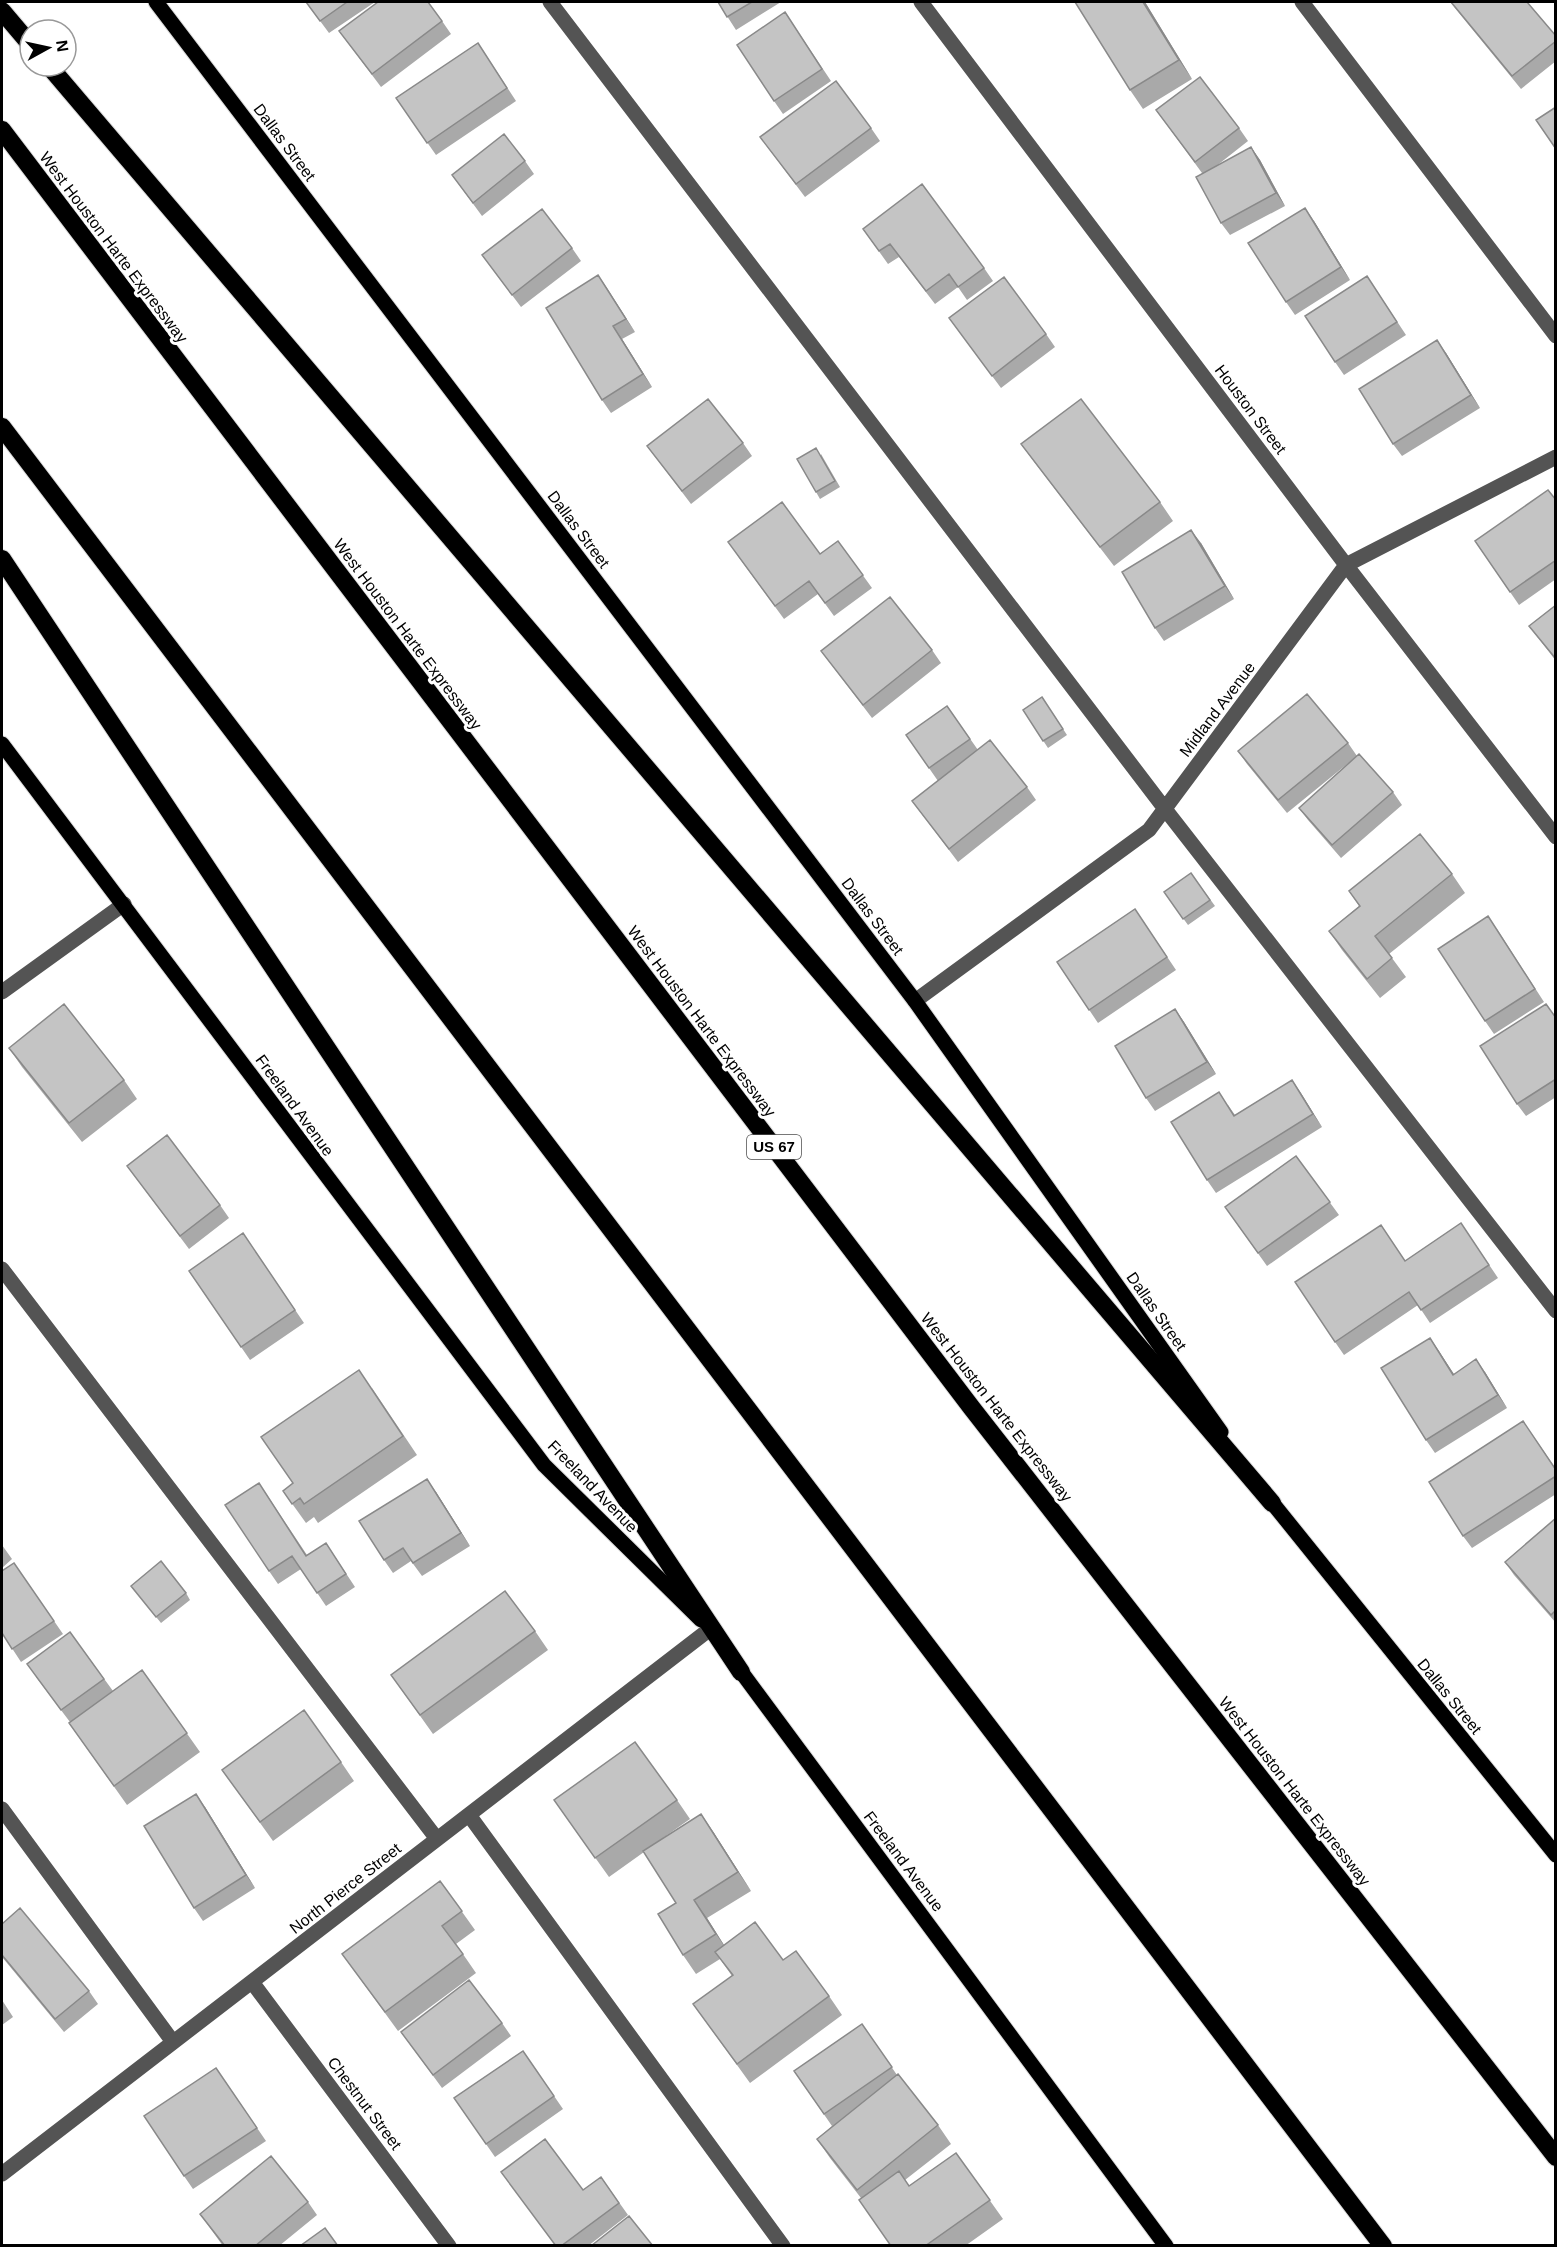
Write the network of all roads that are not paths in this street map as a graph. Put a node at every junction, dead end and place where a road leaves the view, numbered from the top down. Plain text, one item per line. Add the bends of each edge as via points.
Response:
1 (156, 2) edge
2 (550, 2) edge
3 (921, 2) edge
4 (1302, 2) edge
5 (2, 10) edge
6 (18, 29) edge
7 (59, 78) edge
8 (2, 130) edge
9 (1556, 336) edge
10 (2, 428) edge
11 (1556, 457) edge
12 (2, 559) edge
13 (1346, 565) junction
14 (2, 744) edge
15 (1165, 809) junction
16 (1556, 837) edge
17 (124, 904) junction
18 (2, 992) edge
19 (915, 1001) junction
20 (2, 1269) edge
21 (1556, 1311) edge
22 (1272, 1503) junction
23 (710, 1629) junction
24 (741, 1672) junction
25 (2, 1809) edge
26 (469, 1815) junction
27 (437, 1839) junction
28 (1556, 1855) edge
29 (252, 1982) junction
30 (173, 2042) junction
31 (1556, 2157) edge
32 (2, 2174) edge
33 (449, 2246) edge
34 (783, 2246) edge
35 (1166, 2246) edge
36 (1383, 2246) edge

1 - 19 main road, Dallas Street
2 - 15 street
3 - 13 street, Houston Street
4 - 9 street
5 - 6 highway
7 - 22 highway
8 - 31 highway, West Houston Harte Expressway / US 67 via 971,1407
10 - 36 highway
11 - 13 street, Midland Avenue
12 - 24 highway
13 - 15 street, Midland Avenue
13 - 16 street, Houston Street
14 - 17 main road, Freeland Avenue
15 - 19 street, Midland Avenue via 1149,831
15 - 21 street
17 - 18 street
17 - 23 main road, Freeland Avenue via 544,1465
19 - 22 main road, Dallas Street
20 - 27 street
22 - 28 main road, Dallas Street
23 - 24 main road, Freeland Avenue
23 - 26 street, North Pierce Street
24 - 35 main road, Freeland Avenue
25 - 30 street
26 - 27 street, North Pierce Street
26 - 34 street
27 - 29 street, North Pierce Street
29 - 30 street, North Pierce Street
29 - 33 street, Chestnut Street
30 - 32 street, North Pierce Street

